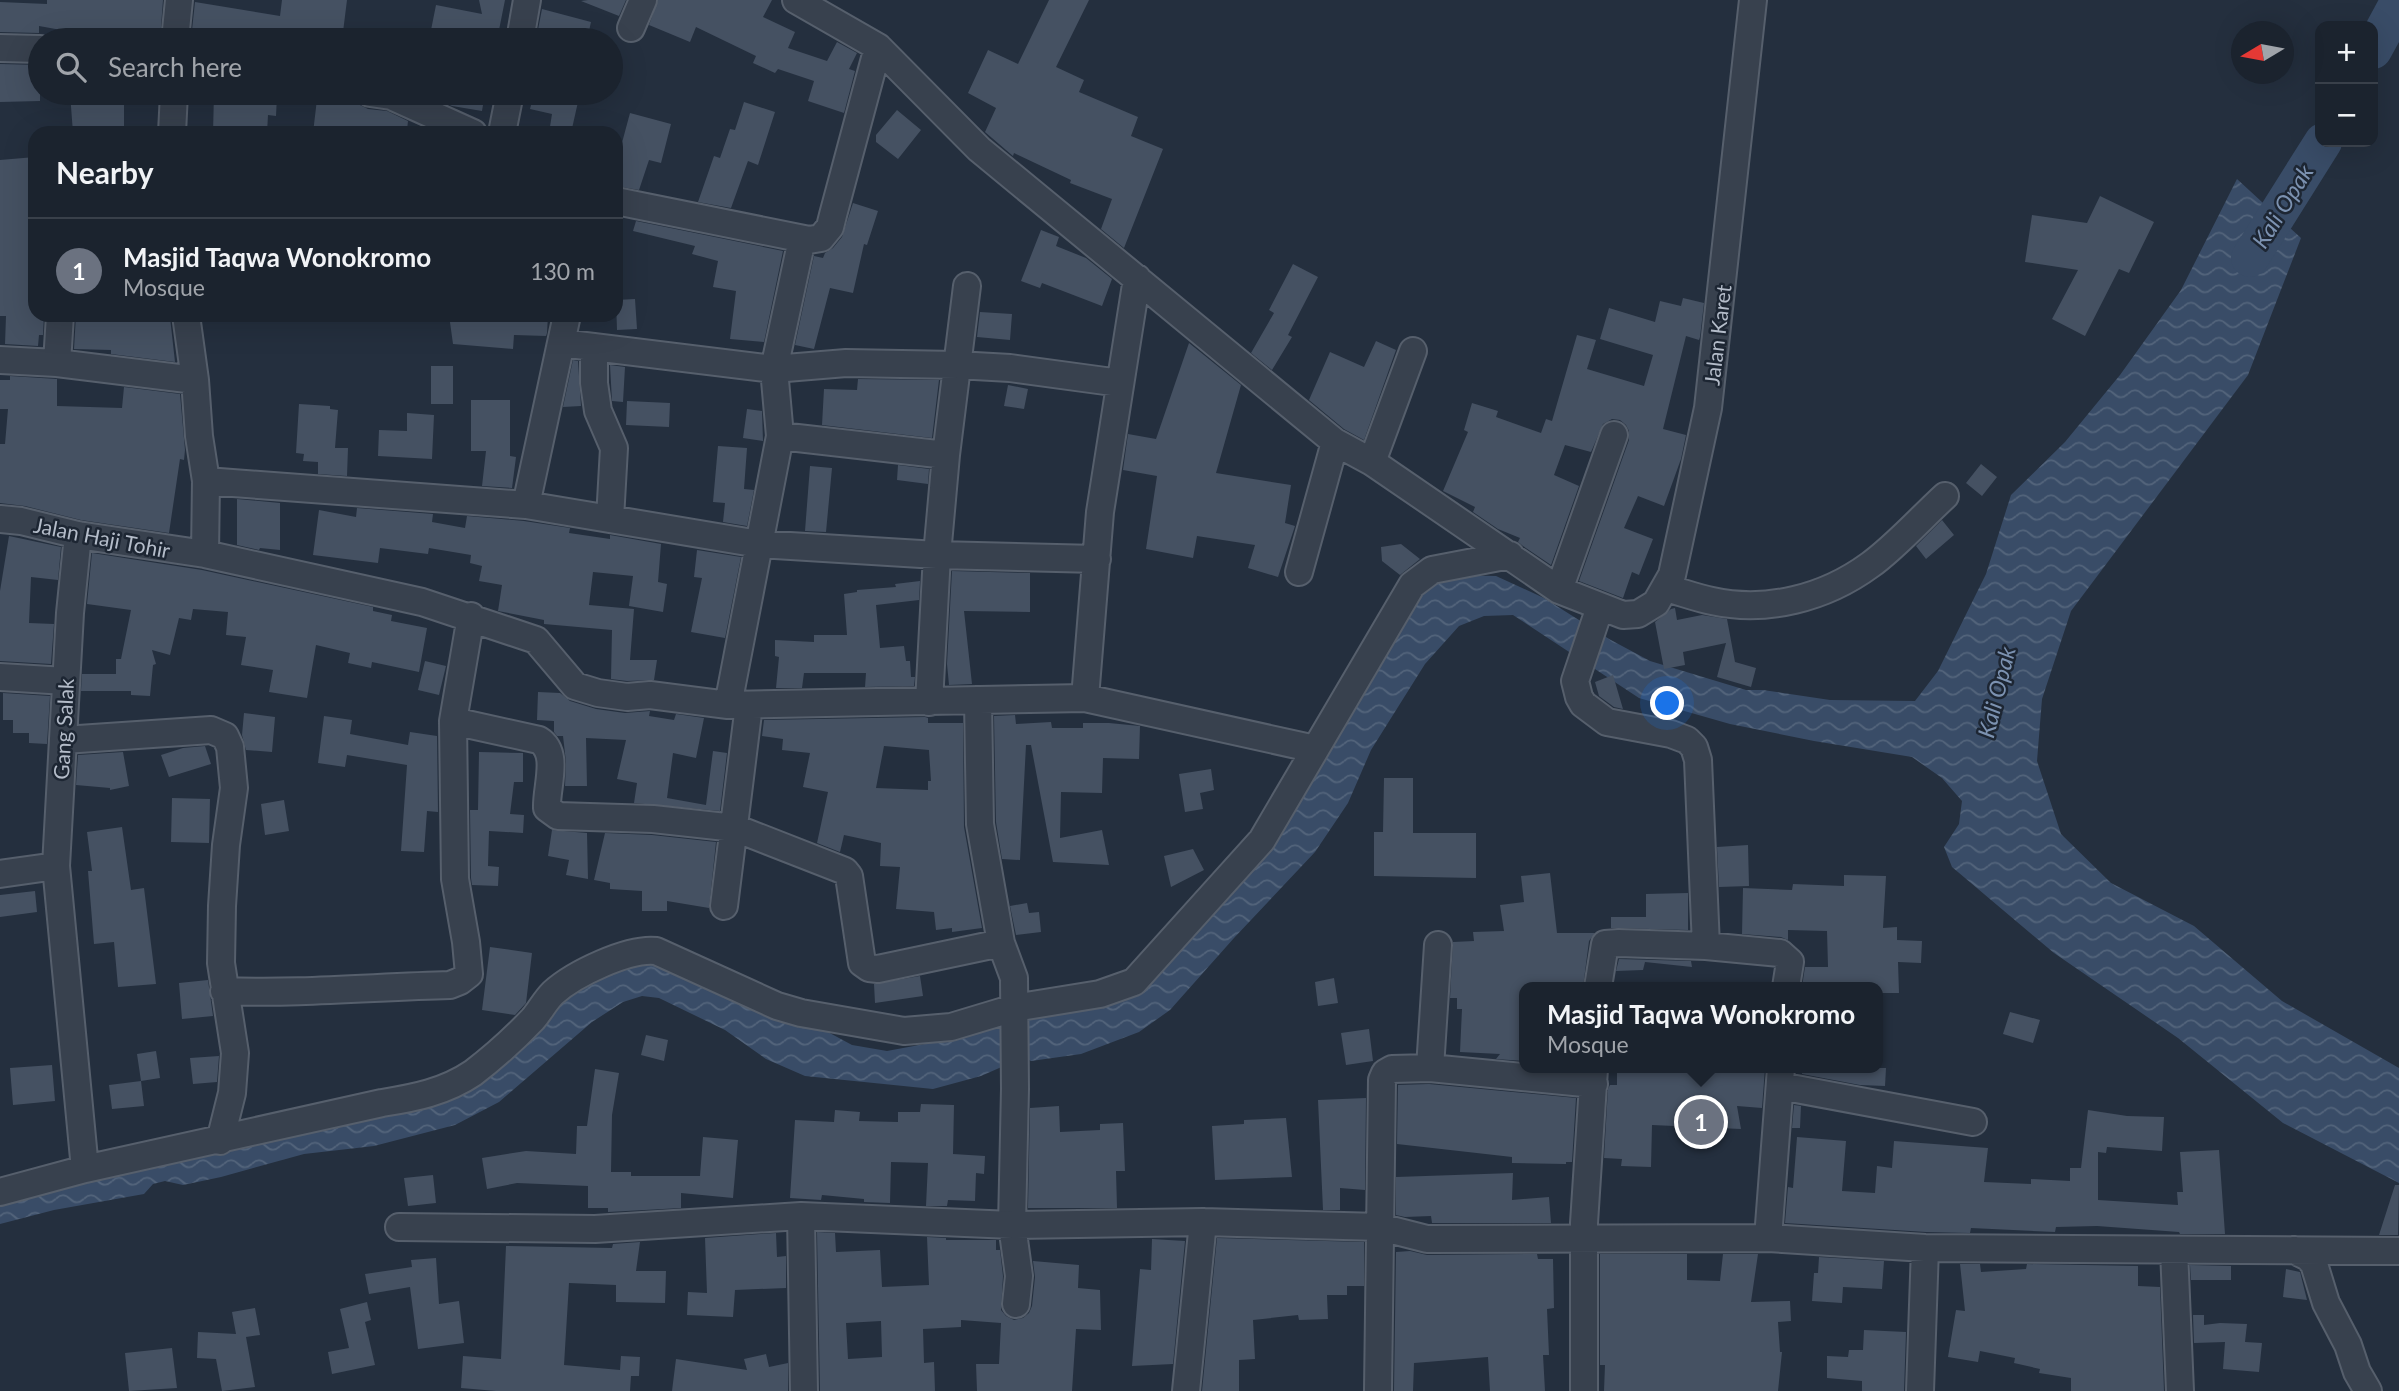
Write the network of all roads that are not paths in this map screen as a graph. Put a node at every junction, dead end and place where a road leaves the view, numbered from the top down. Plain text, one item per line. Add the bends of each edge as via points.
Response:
1 (179, 0) edge
2 (527, 0) edge
3 (643, 0) edge
4 (796, 0) edge
5 (1753, 0) edge
6 (176, 28) edge
7 (522, 28) edge
8 (631, 28) dead end
9 (878, 47) junction
10 (0, 48) edge
11 (28, 49) edge
12 (173, 105) edge
13 (411, 105) edge
14 (508, 105) edge
15 (172, 126) edge
16 (457, 126) edge
17 (503, 126) edge
18 (623, 202) edge
19 (802, 239) junction
20 (1137, 278) junction
21 (967, 286) dead end
22 (60, 322) edge
23 (187, 322) edge
24 (566, 322) edge
25 (561, 343) junction
26 (594, 347) junction
27 (1413, 351) dead end
28 (0, 360) edge
29 (57, 363) junction
30 (957, 365) junction
31 (774, 369) junction
32 (195, 380) junction
33 (1120, 383) junction
34 (1614, 435) dead end
35 (780, 436) junction
36 (1335, 442) junction
37 (946, 456) junction
38 (1372, 462) junction
39 (206, 481) junction
40 (1945, 496) dead end
41 (527, 505) junction
42 (0, 519) edge
43 (610, 519) junction
44 (78, 535) junction
45 (759, 544) junction
46 (205, 554) junction
47 (937, 555) junction
48 (1510, 555) junction
49 (1097, 559) junction
50 (1299, 572) dead end
51 (1666, 588) junction
52 (1559, 590) junction
53 (471, 616) junction
54 (1596, 620) junction
55 (0, 677) edge
56 (66, 681) junction
57 (1085, 698) junction
58 (978, 699) junction
59 (929, 702) junction
60 (738, 705) junction
61 (453, 721) junction
62 (64, 740) junction
63 (1315, 749) junction
64 (735, 828) junction
65 (57, 866) junction
66 (0, 874) edge
67 (724, 906) dead end
68 (1001, 943) junction
69 (1438, 945) dead end
70 (1706, 946) junction
71 (1599, 982) edge
72 (1787, 982) edge
73 (224, 991) junction
74 (1014, 1014) junction
75 (1430, 1068) junction
76 (1519, 1072) edge
77 (1532, 1073) edge
78 (1594, 1076) edge
79 (1780, 1077) edge
80 (1973, 1122) dead end
81 (220, 1141) junction
82 (85, 1169) junction
83 (0, 1192) edge
84 (801, 1216) junction
85 (1203, 1222) junction
86 (1012, 1225) junction
87 (399, 1227) dead end
88 (1380, 1227) junction
89 (1768, 1238) junction
90 (1583, 1239) junction
91 (1925, 1248) junction
92 (2175, 1250) junction
93 (2294, 1250) junction
94 (2399, 1251) edge
95 (1016, 1304) dead end
96 (804, 1391) edge
97 (1186, 1391) edge
98 (1378, 1391) edge
99 (1584, 1391) edge
100 (1920, 1391) edge
101 (2180, 1391) edge
102 (2368, 1391) edge

1 - 6 street
2 - 7 street
3 - 8 street
4 - 9 street
5 - 51 street, Jalan Karet via 1708,408
9 - 19 street via 830,227 821,238
9 - 20 street via 979,149
10 - 11 street
12 - 15 street
13 - 16 street
14 - 17 street
18 - 19 street
19 - 31 street
20 - 33 street
20 - 36 street
21 - 30 street
22 - 29 street
23 - 32 street
24 - 25 street
25 - 26 street
25 - 41 street
26 - 31 street
26 - 43 street via 598,411 614,447
27 - 38 street
28 - 29 street
29 - 32 street
30 - 31 street via 846,363
30 - 33 street
30 - 37 street
31 - 35 street
32 - 39 street
33 - 49 street
34 - 52 street
35 - 37 street
35 - 45 street
36 - 38 street
36 - 50 street
37 - 47 street
38 - 48 street
39 - 41 street
39 - 46 street
40 - 51 street via 1871,564 1837,587 1805,598 1756,606 1714,602
41 - 43 street
42 - 44 street, Jalan Haji Tohir
43 - 45 street
44 - 46 street, Jalan Haji Tohir
44 - 56 street, Gang Salak
45 - 47 street
45 - 60 street
46 - 53 street, Jalan Haji Tohir
47 - 49 street
47 - 59 street
48 - 52 street
48 - 63 street via 1432,570 1412,585
49 - 57 street
51 - 54 street, Jalan Karet via 1656,603 1638,614
52 - 54 street
53 - 60 street, Jalan Haji Tohir via 536,640 575,686 627,697 650,695
53 - 61 street
54 - 70 street via 1575,681 1579,698 1598,717 1671,734 1694,747
55 - 56 street
56 - 62 street, Gang Salak
57 - 58 street, Jalan Haji Tohir
57 - 63 street, Jalan Haji Tohir
58 - 59 street, Jalan Haji Tohir
58 - 68 street via 980,824
59 - 60 street, Jalan Haji Tohir
60 - 64 street
61 - 64 street via 545,744 550,762 547,808 558,816
61 - 73 street via 455,879 469,974 450,985 280,994
62 - 65 street, Gang Salak
62 - 73 street via 211,730 225,736 234,788 222,906
63 - 74 street via 1262,841 1134,982
64 - 67 street
64 - 68 street via 845,871 862,963 869,968
65 - 66 street
65 - 82 street, Gang Salak
68 - 74 street via 1014,978
69 - 75 street
70 - 71 street via 1605,944
70 - 72 street via 1780,953 1790,962
73 - 81 street via 235,1053 232,1093
74 - 81 street via 904,1031 801,1013 644,949 555,991 515,1036 451,1086 422,1097
74 - 86 street
75 - 76 street
75 - 88 street via 1392,1069 1381,1080
77 - 78 street
78 - 90 street
79 - 80 street
79 - 89 street
81 - 82 street
82 - 83 street
84 - 86 street
84 - 87 street via 595,1229
84 - 96 street
85 - 86 street
85 - 88 street
85 - 97 street
86 - 95 street
88 - 90 street via 1427,1239
88 - 98 street
89 - 90 street
89 - 91 street
90 - 99 street
91 - 92 street
91 - 100 street
92 - 93 street
92 - 101 street
93 - 94 street
93 - 102 street via 2314,1264 2326,1303

